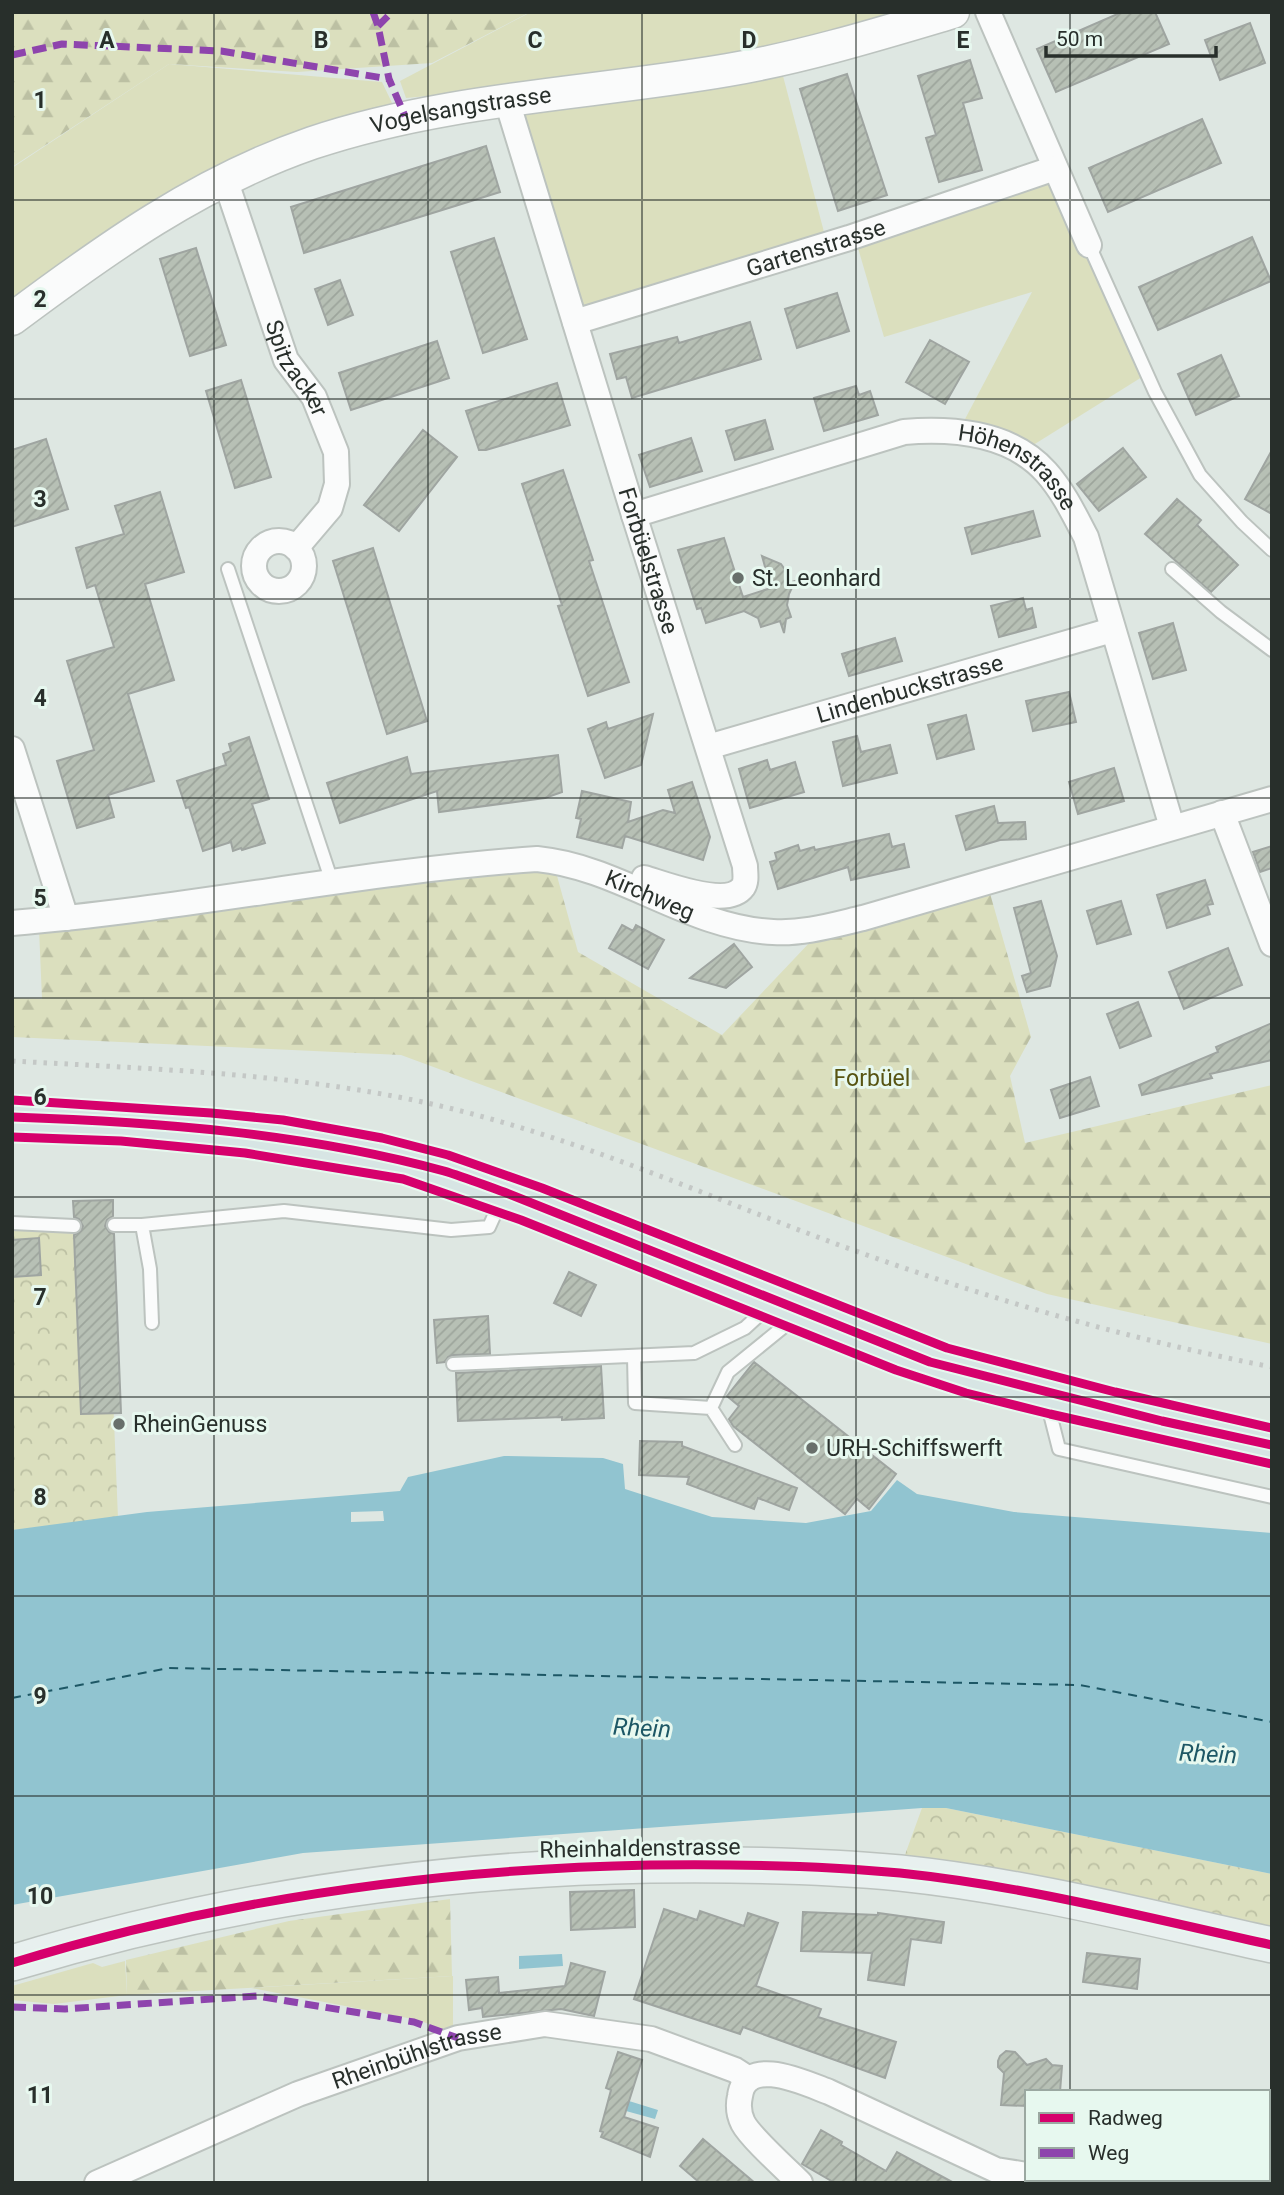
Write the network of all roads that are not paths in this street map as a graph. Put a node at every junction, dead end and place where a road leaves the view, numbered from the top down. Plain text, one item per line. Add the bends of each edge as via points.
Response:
1 (953, 12) edge
2 (988, 12) edge
3 (507, 101) junction
4 (1055, 168) junction
5 (225, 179) junction
6 (1089, 246) joint
7 (12, 319) edge
8 (575, 322) junction
9 (634, 515) junction
10 (296, 548) dead end
11 (1272, 550) edge
12 (228, 569) dead end
13 (1172, 569) dead end
14 (1112, 630) junction
15 (1272, 650) edge
16 (708, 747) junction
17 (12, 749) edge
18 (1272, 799) edge
19 (1222, 813) junction
20 (1172, 827) junction
21 (609, 877) junction
22 (332, 882) junction
23 (66, 918) junction
24 (12, 923) edge
25 (1272, 944) edge
26 (12, 1117) edge
27 (504, 1192) junction
28 (12, 1223) edge
29 (142, 1225) junction
30 (74, 1226) dead end
31 (114, 1226) dead end
32 (789, 1305) junction
33 (152, 1324) dead end
34 (634, 1357) junction
35 (453, 1364) dead end
36 (1044, 1391) junction
37 (711, 1408) junction
38 (1272, 1444) edge
39 (735, 1445) dead end
40 (1272, 1497) edge
41 (1272, 1945) edge
42 (12, 1963) edge
43 (749, 2079) junction
44 (1025, 2175) edge
45 (97, 2183) edge
46 (800, 2183) edge

1 - 3 street, Vogelsangstrasse via 846,44 729,70
2 - 4 street
3 - 5 street, Vogelsangstrasse via 405,116 311,144
3 - 8 street, Forbüelstrasse
4 - 6 street
4 - 8 street, Gartenstrasse via 849,238
5 - 7 street, Vogelsangstrasse via 123,238
5 - 10 street, Spitzacker via 286,360 313,397 336,452 337,484 330,508
6 - 11 lane via 1155,392 1200,475
8 - 9 street, Forbüelstrasse
9 - 14 street, Höhenstrasse via 904,432 972,433 1014,447 1045,470 1068,501 1086,537
9 - 16 street, Forbüelstrasse
12 - 22 lane
13 - 15 lane
14 - 16 street, Lindenbuckstrasse
14 - 20 street, Höhenstrasse
16 - 21 street, Forbüelstrasse via 745,866 743,888 708,896 628,873
17 - 23 street
18 - 19 street, Kirchweg
19 - 20 street, Kirchweg
19 - 25 street
20 - 21 street, Kirchweg via 814,929 773,932 741,928
21 - 22 street, Kirchweg via 560,861 537,859
22 - 23 street, Kirchweg
23 - 24 street, Kirchweg
26 - 27 main road via 281,1138 446,1172
27 - 29 lane via 489,1227 451,1230 284,1211
27 - 32 main road
28 - 30 lane
29 - 31 lane
29 - 33 lane via 150,1269
32 - 34 lane via 694,1353
32 - 36 main road via 930,1362
32 - 37 lane via 728,1372
34 - 35 lane
34 - 37 lane via 635,1403
36 - 38 main road
36 - 40 lane via 1059,1449
37 - 39 lane
41 - 42 main road, Rheinhaldenstrasse via 1095,1906 901,1873 752,1864 661,1865 470,1873 332,1890 210,1911
43 - 44 street via 772,2074 802,2082 996,2170
43 - 45 street, Rheinbühlstrasse via 651,2039 545,2024 458,2038 298,2094
43 - 46 street via 739,2102 744,2125

